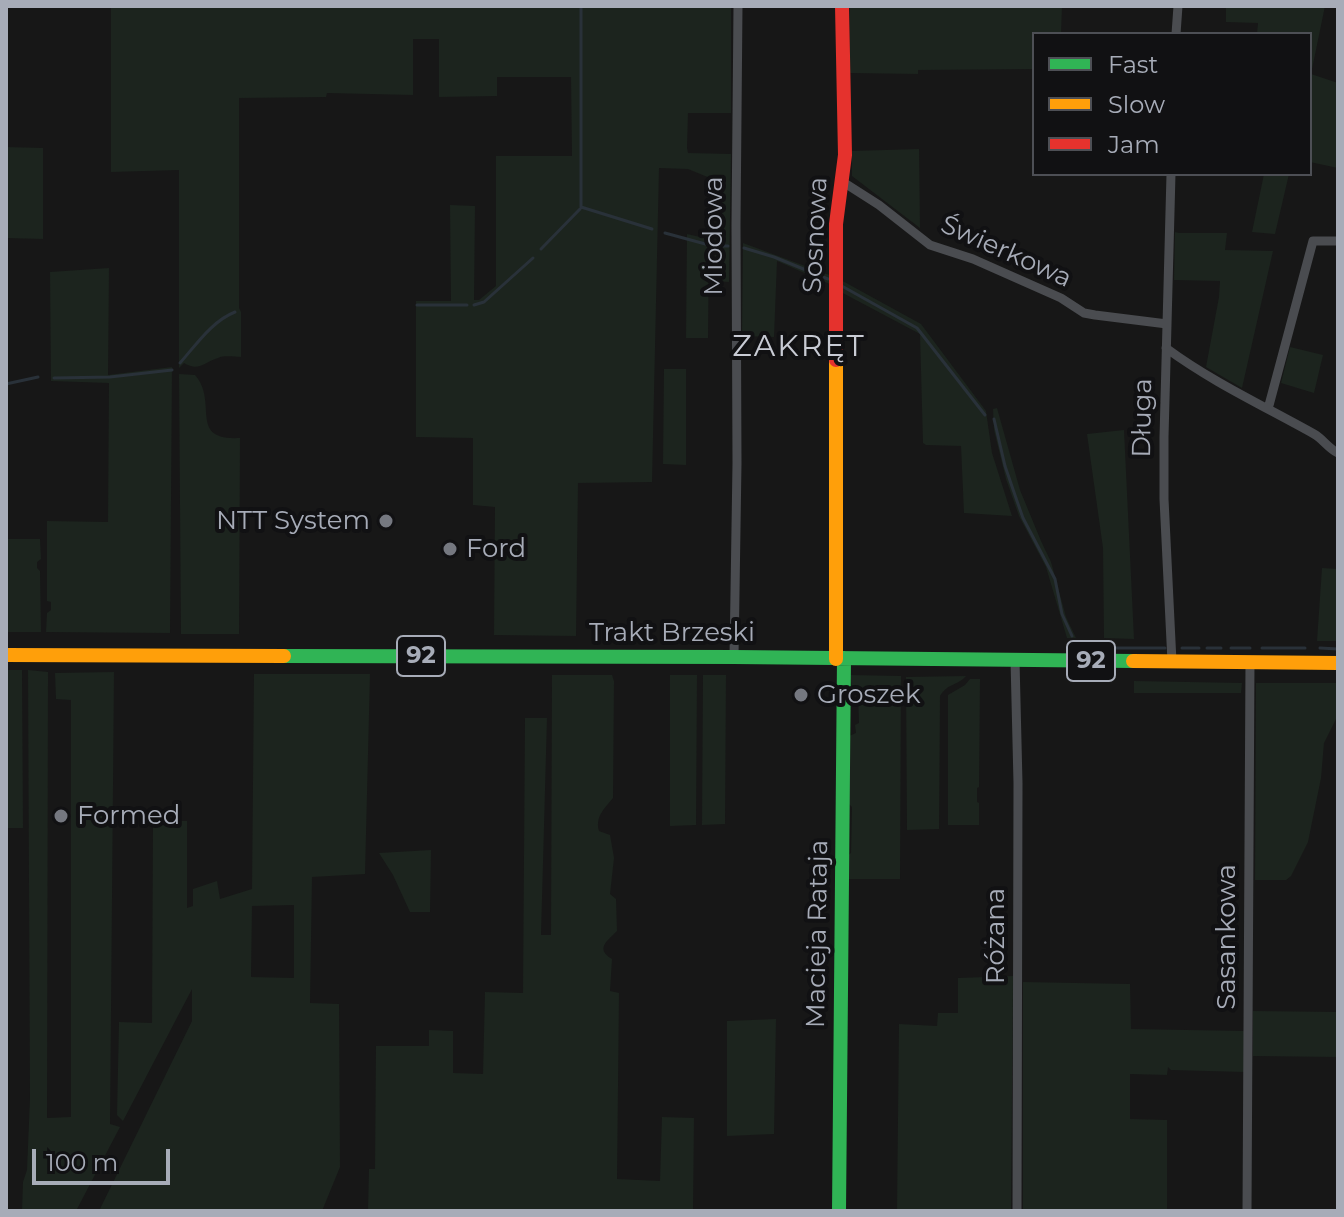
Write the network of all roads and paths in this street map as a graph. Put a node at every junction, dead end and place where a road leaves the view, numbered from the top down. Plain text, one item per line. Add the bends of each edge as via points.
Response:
1 (738, 6) edge
2 (842, 6) edge
3 (1178, 6) edge
4 (1176, 32) edge
5 (1171, 176) edge
6 (843, 182) junction
7 (1338, 241) edge
8 (1167, 324) junction
9 (1166, 348) junction
10 (1268, 409) junction
11 (1338, 453) edge
12 (6, 655) edge
13 (734, 657) junction
14 (840, 658) junction
15 (1015, 660) junction
16 (1172, 662) junction
17 (1250, 662) junction
18 (1338, 663) edge
19 (839, 1211) edge
20 (1017, 1211) edge
21 (1247, 1211) edge

1 - 13 street, Miodowa
2 - 6 main road, Sosnowa
3 - 4 street
5 - 8 street, Długa
6 - 8 street, Świerkowa via 930,245 986,264 1084,313
6 - 14 main road, Sosnowa via 836,224
7 - 10 street via 1313,241
8 - 9 street, Długa
9 - 10 street
9 - 16 street, Długa via 1164,499
10 - 11 street
12 - 13 main road, Trakt Brzeski / 92
13 - 14 main road, Trakt Brzeski / 92
14 - 15 main road, Trakt Brzeski / 92
14 - 19 main road, Macieja Rataja
15 - 16 main road, Trakt Brzeski / 92
15 - 20 street, Różana
16 - 17 main road, Trakt Brzeski / 92
17 - 18 main road, Trakt Brzeski / 92
17 - 21 street, Sasankowa

